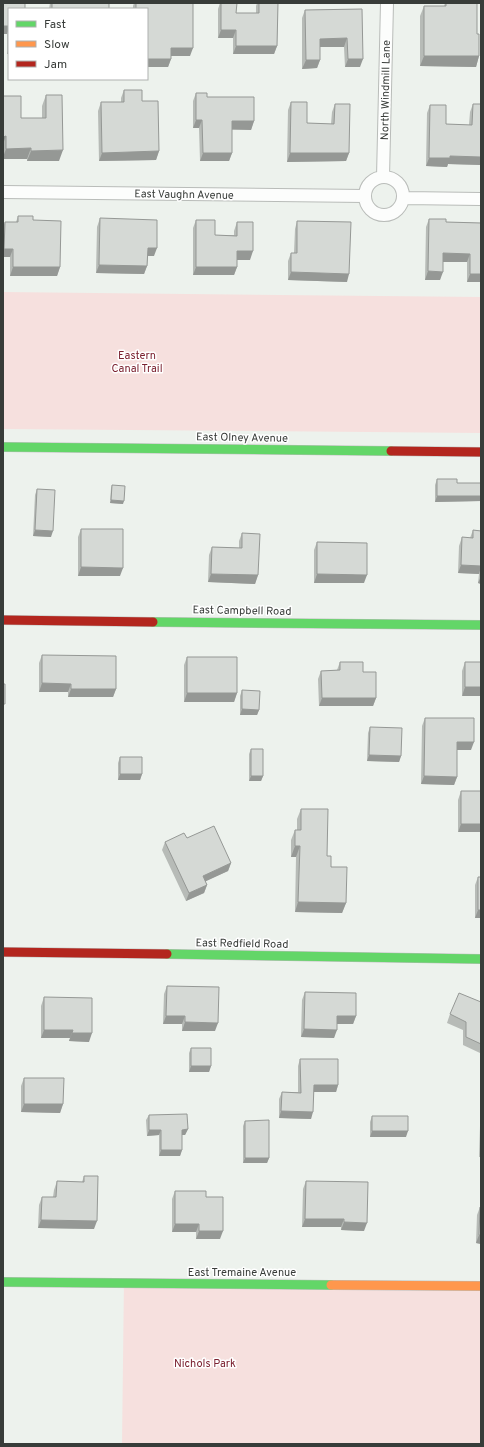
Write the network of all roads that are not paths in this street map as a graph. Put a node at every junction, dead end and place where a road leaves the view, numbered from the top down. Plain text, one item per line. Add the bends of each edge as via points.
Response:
1 (387, 3) edge
2 (383, 177) junction
3 (3, 192) edge
4 (365, 196) junction
5 (404, 198) junction
6 (481, 199) edge
7 (3, 447) edge
8 (481, 452) edge
9 (3, 620) edge
10 (481, 625) edge
11 (3, 952) edge
12 (481, 958) edge
13 (3, 1282) edge
14 (481, 1286) edge

1 - 2 street, North Windmill Lane
2 - 4 street via 368,185
2 - 5 street via 394,179 398,183
3 - 4 street, East Vaughn Avenue
4 - 5 street via 371,210 381,215 398,210
5 - 6 street
7 - 8 street, East Olney Avenue
9 - 10 street, East Campbell Road
11 - 12 street, East Redfield Road
13 - 14 street, East Tremaine Avenue

